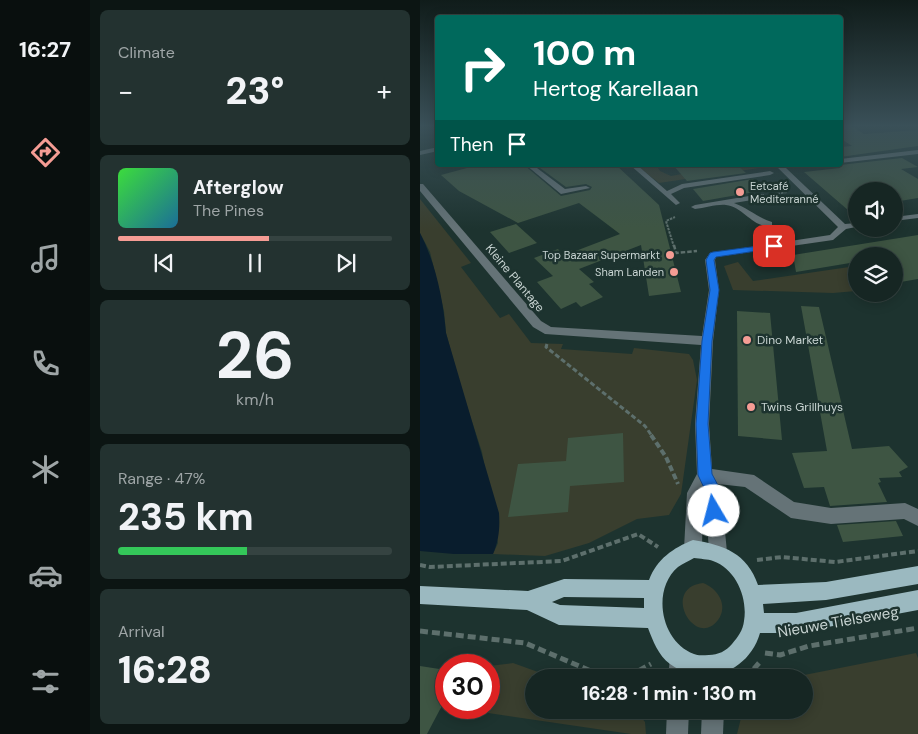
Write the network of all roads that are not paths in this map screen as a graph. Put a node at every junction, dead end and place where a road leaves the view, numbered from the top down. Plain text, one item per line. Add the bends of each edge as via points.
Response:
1 (532, 167) edge
2 (635, 167) edge
3 (780, 167) edge
4 (770, 173) dead end
5 (420, 186) edge
6 (586, 188) dead end
7 (666, 194) junction
8 (761, 196) road end
9 (676, 203) road end
10 (727, 203) junction
11 (695, 207) dead end
12 (918, 216) edge
13 (903, 218) edge
14 (769, 224) dead end
15 (848, 226) edge
16 (843, 227) junction
17 (707, 341) junction
18 (705, 475) junction
19 (918, 518) edge
20 (693, 549) junction
21 (718, 552) junction
22 (918, 575) edge
23 (654, 589) junction
24 (420, 595) edge
25 (761, 595) junction
26 (918, 600) edge
27 (528, 601) junction
28 (654, 618) junction
29 (763, 623) junction
30 (679, 668) edge
31 (707, 669) edge
32 (718, 669) edge
33 (678, 719) edge
34 (713, 719) edge
35 (677, 734) edge
36 (712, 734) edge

1 - 6 street via 564,192
2 - 7 street
3 - 16 street
4 - 7 street via 682,186
5 - 17 street, Kleine Plantage via 537,324 550,331
7 - 9 street
8 - 10 street
10 - 11 street
10 - 14 street
12 - 13 street
15 - 16 street
16 - 17 street via 834,237 712,257 714,290
17 - 18 street via 702,424
18 - 19 street via 748,480 791,510 831,516 905,511
18 - 20 street via 695,493
18 - 21 street via 713,491
20 - 21 main road
20 - 23 main road via 665,566
21 - 25 main road via 738,566
22 - 25 main road via 826,591
23 - 27 main road via 564,588
23 - 28 main road
24 - 27 main road
25 - 29 main road
26 - 29 main road, Nieuwe Tielseweg via 796,623
27 - 28 main road via 559,615
28 - 30 main road
29 - 32 main road via 741,650
30 - 31 main road via 697,665
33 - 35 street
34 - 36 street

